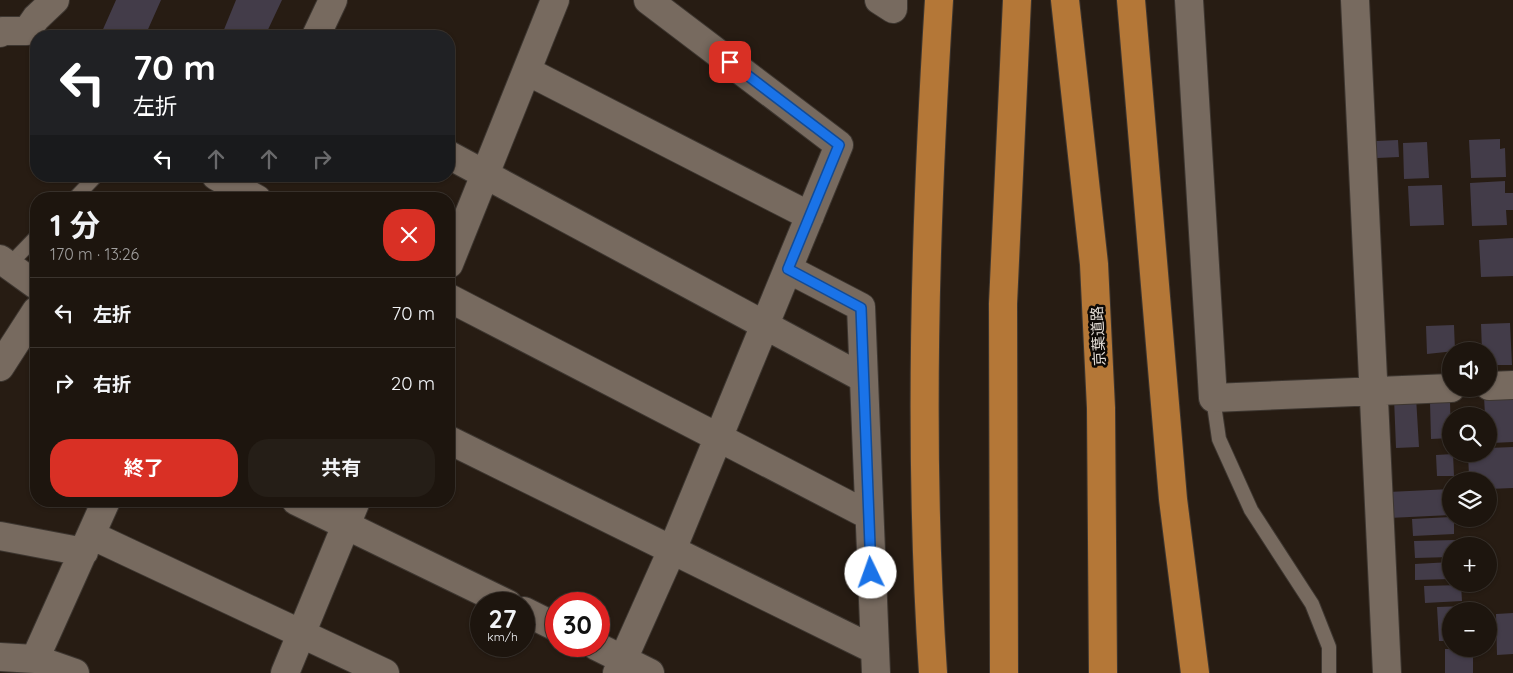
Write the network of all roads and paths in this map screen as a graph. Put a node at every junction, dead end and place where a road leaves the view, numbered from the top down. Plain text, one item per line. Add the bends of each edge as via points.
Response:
1 (55, 0) edge
2 (333, 0) edge
3 (555, 0) edge
4 (648, 0) edge
5 (879, 0) edge
6 (893, 0) edge
7 (939, 0) edge
8 (1017, 0) edge
9 (1065, 0) edge
10 (1131, 0) edge
11 (1189, 0) edge
12 (1355, 0) edge
13 (319, 30) edge
14 (21, 35) edge
15 (527, 71) junction
16 (455, 158) edge
17 (485, 174) junction
18 (90, 182) edge
19 (228, 182) edge
20 (81, 192) edge
21 (249, 192) edge
22 (810, 216) junction
23 (30, 242) edge
24 (455, 249) edge
25 (4, 262) edge
26 (788, 269) junction
27 (30, 281) edge
28 (455, 301) edge
29 (30, 320) edge
30 (765, 325) junction
31 (0, 367) edge
32 (863, 378) junction
33 (1513, 385) edge
34 (1497, 386) edge
35 (1442, 388) edge
36 (1374, 391) junction
37 (1213, 398) junction
38 (719, 437) junction
39 (455, 443) edge
40 (103, 507) edge
41 (324, 507) edge
42 (351, 513) edge
43 (868, 514) junction
44 (0, 536) edge
45 (87, 544) junction
46 (672, 550) junction
47 (487, 592) edge
48 (301, 632) junction
49 (0, 657) edge
50 (609, 657) edge
51 (35, 659) junction
52 (1193, 660) edge
53 (876, 662) edge
54 (620, 666) edge
55 (75, 673) edge
56 (285, 673) edge
57 (385, 673) edge
58 (650, 673) edge
59 (932, 673) edge
60 (1004, 673) edge
61 (1102, 673) edge
62 (1329, 673) edge
63 (1387, 673) edge

1 - 14 street
2 - 13 street
3 - 15 street
4 - 22 street via 839,145
5 - 6 street via 892,9
7 - 59 highway via 930,131 924,451
8 - 60 highway via 1003,304
9 - 61 highway, 京葉道路 via 1094,264 1101,408
10 - 52 highway via 1174,508
11 - 37 street
12 - 36 street
15 - 17 street
15 - 22 street
16 - 17 street
17 - 24 street
17 - 30 street
18 - 20 lane
19 - 21 street
22 - 26 street
23 - 25 lane
25 - 27 street
26 - 30 street
26 - 32 street via 861,308
28 - 38 street
29 - 31 street
30 - 32 street
30 - 38 street
32 - 43 street
33 - 34 street
35 - 36 street
36 - 37 street
36 - 63 street
37 - 62 lane via 1219,439 1251,510 1312,604 1329,647
38 - 43 street
38 - 46 street
39 - 46 street
40 - 45 street
41 - 42 street
42 - 47 street
42 - 48 street
43 - 53 street
44 - 45 street
45 - 48 street
45 - 51 street
46 - 53 street
46 - 54 street
48 - 56 street
48 - 57 street
49 - 51 street
50 - 54 street
51 - 55 street
54 - 58 street

